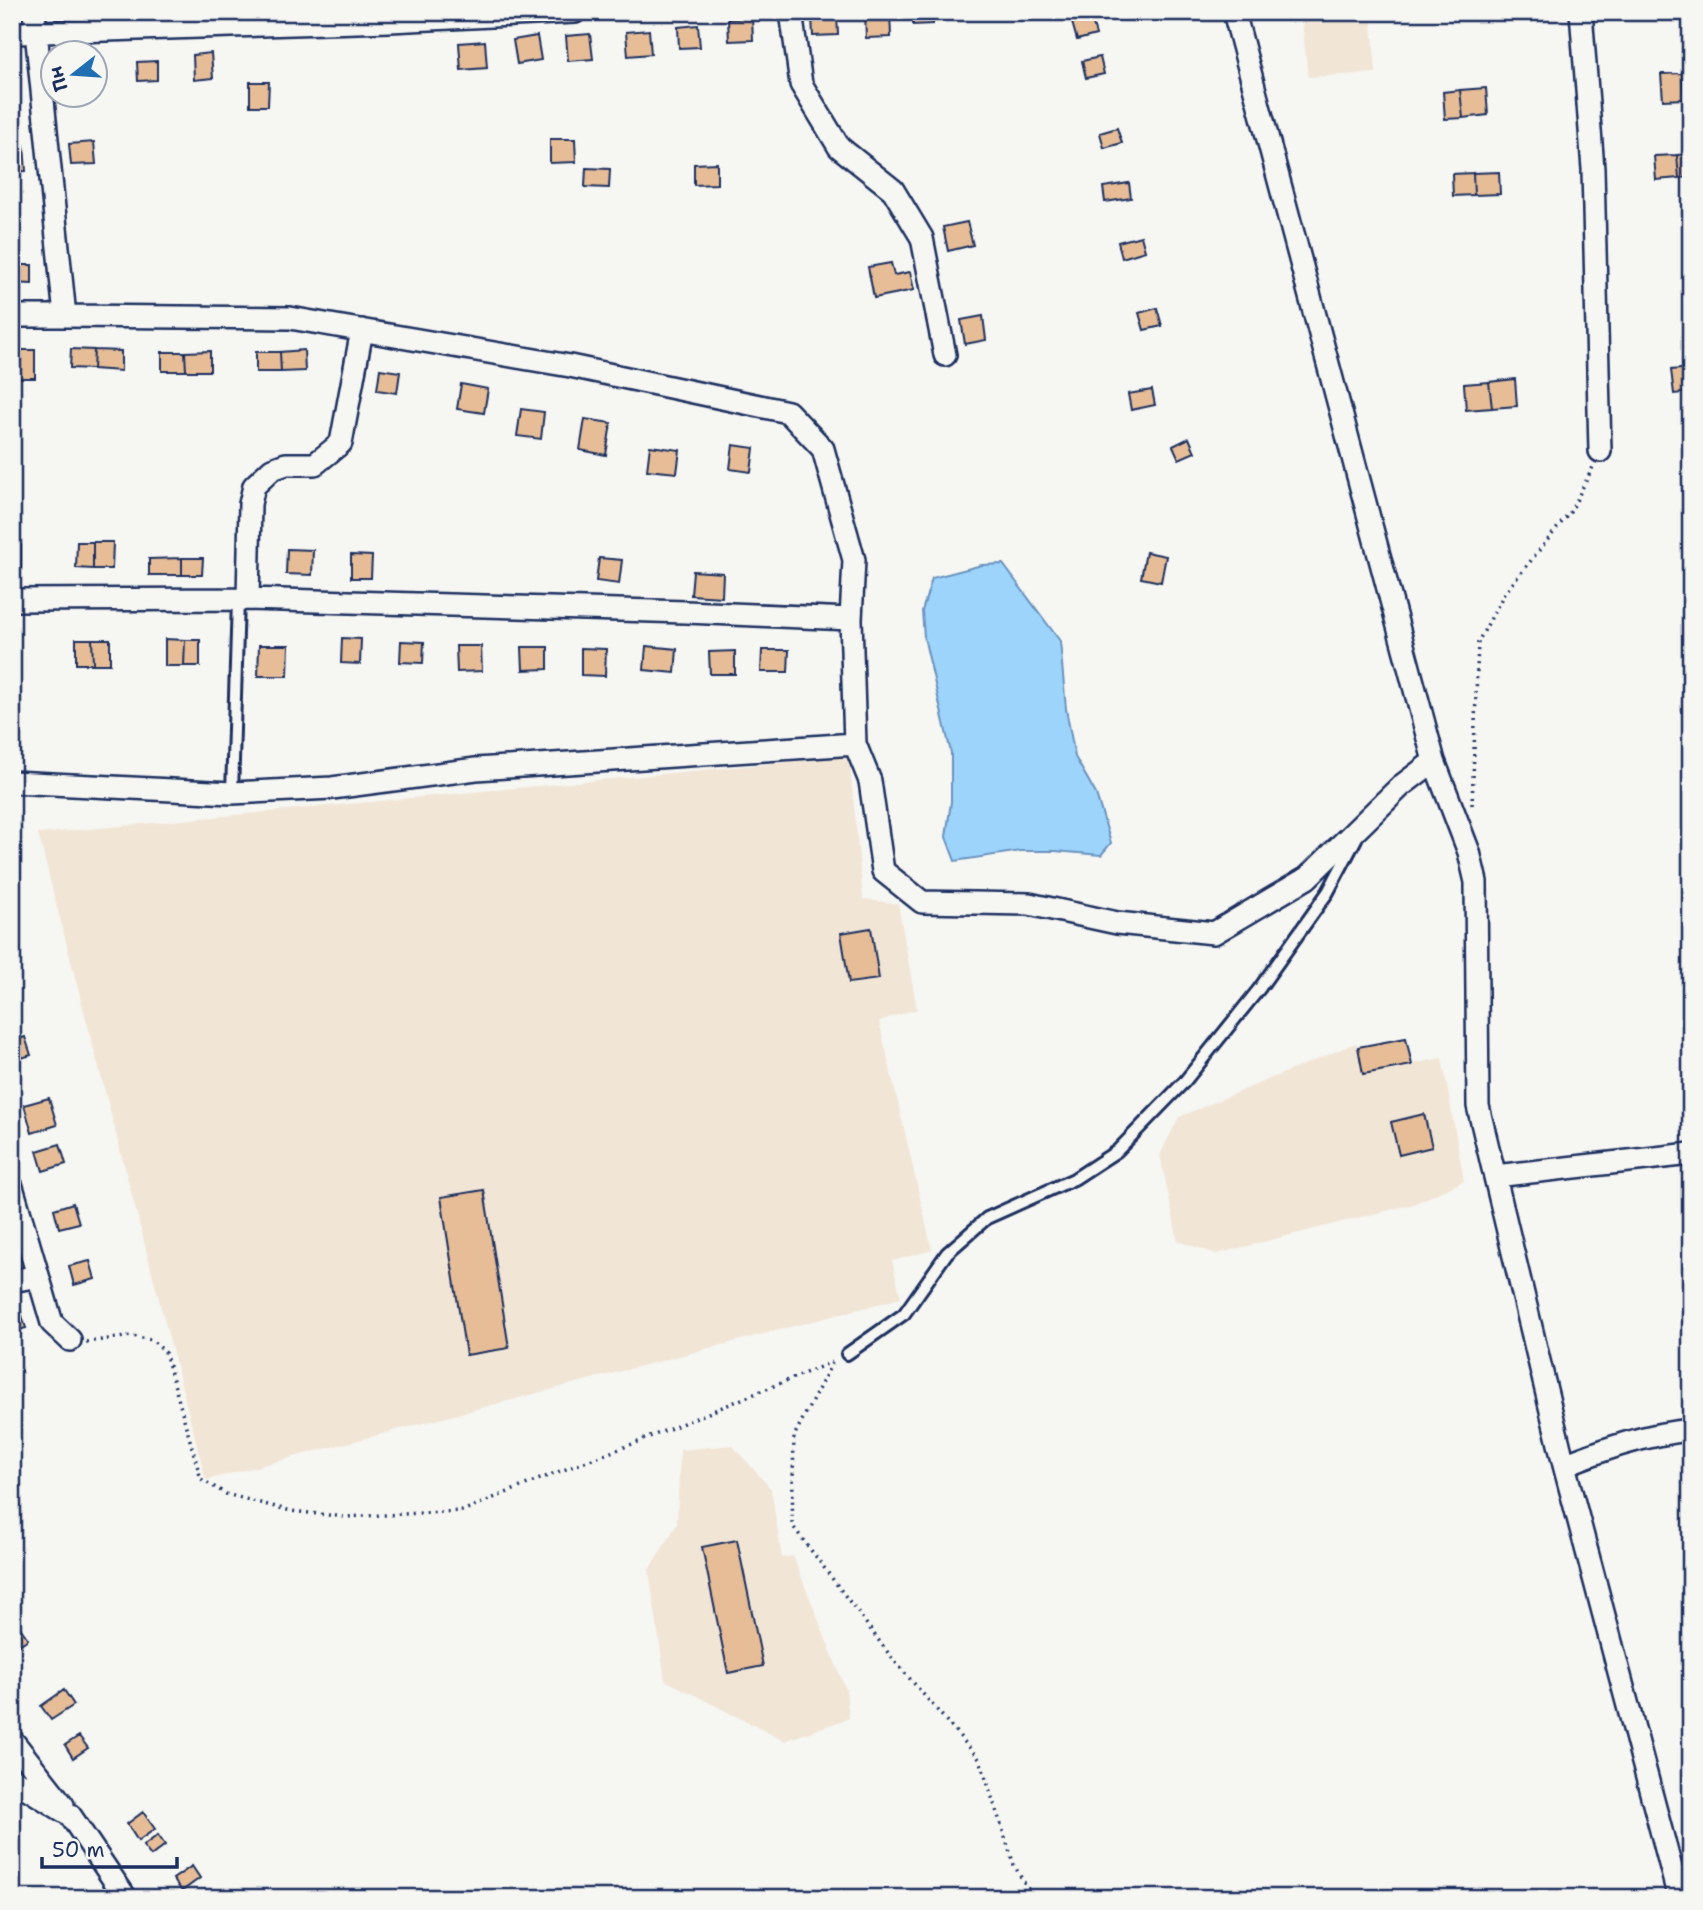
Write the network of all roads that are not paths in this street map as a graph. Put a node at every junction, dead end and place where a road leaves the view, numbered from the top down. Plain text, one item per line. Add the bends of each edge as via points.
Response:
1 (575, 12) edge
2 (791, 12) edge
3 (1234, 12) edge
4 (1581, 12) edge
5 (35, 22) edge
6 (12, 33) edge
7 (12, 316) edge
8 (65, 316) junction
9 (362, 330) junction
10 (945, 355) dead end
11 (1600, 451) road end
12 (12, 600) edge
13 (243, 600) junction
14 (851, 619) junction
15 (855, 744) junction
16 (1434, 761) junction
17 (12, 782) edge
18 (232, 793) junction
19 (1366, 820) junction
20 (1691, 1154) edge
21 (1495, 1176) junction
22 (12, 1187) edge
23 (37, 1276) junction
24 (12, 1281) edge
25 (70, 1340) road end
26 (847, 1354) road end
27 (1691, 1430) edge
28 (1564, 1465) junction
29 (12, 1740) edge
30 (12, 1779) edge
31 (70, 1815) junction
32 (126, 1898) edge
33 (1679, 1898) edge

1 - 5 street via 390,21
2 - 10 street via 801,84 839,148 894,190 922,238
3 - 16 street
4 - 11 street via 1593,169
5 - 6 street
5 - 8 street
7 - 8 street
8 - 9 street via 290,318
9 - 13 street via 341,443 315,464 272,468 254,486
9 - 14 street via 570,366 788,412 823,449 854,560
12 - 13 street
13 - 14 street
13 - 18 lane
14 - 15 street
15 - 18 street via 476,769 332,788
15 - 19 street via 870,781 883,871 922,902 1029,904 1116,923 1214,933 1307,878
16 - 19 street
16 - 21 street via 1476,882 1478,1106
17 - 18 street
19 - 26 lane via 1328,892 1259,989 1185,1081 1117,1151 1074,1179 987,1218 947,1253 904,1314
20 - 21 street
21 - 28 street
22 - 23 street
23 - 24 street
23 - 25 street via 52,1323
27 - 28 street via 1615,1445
28 - 33 street
29 - 31 street
30 - 31 street
31 - 32 street

